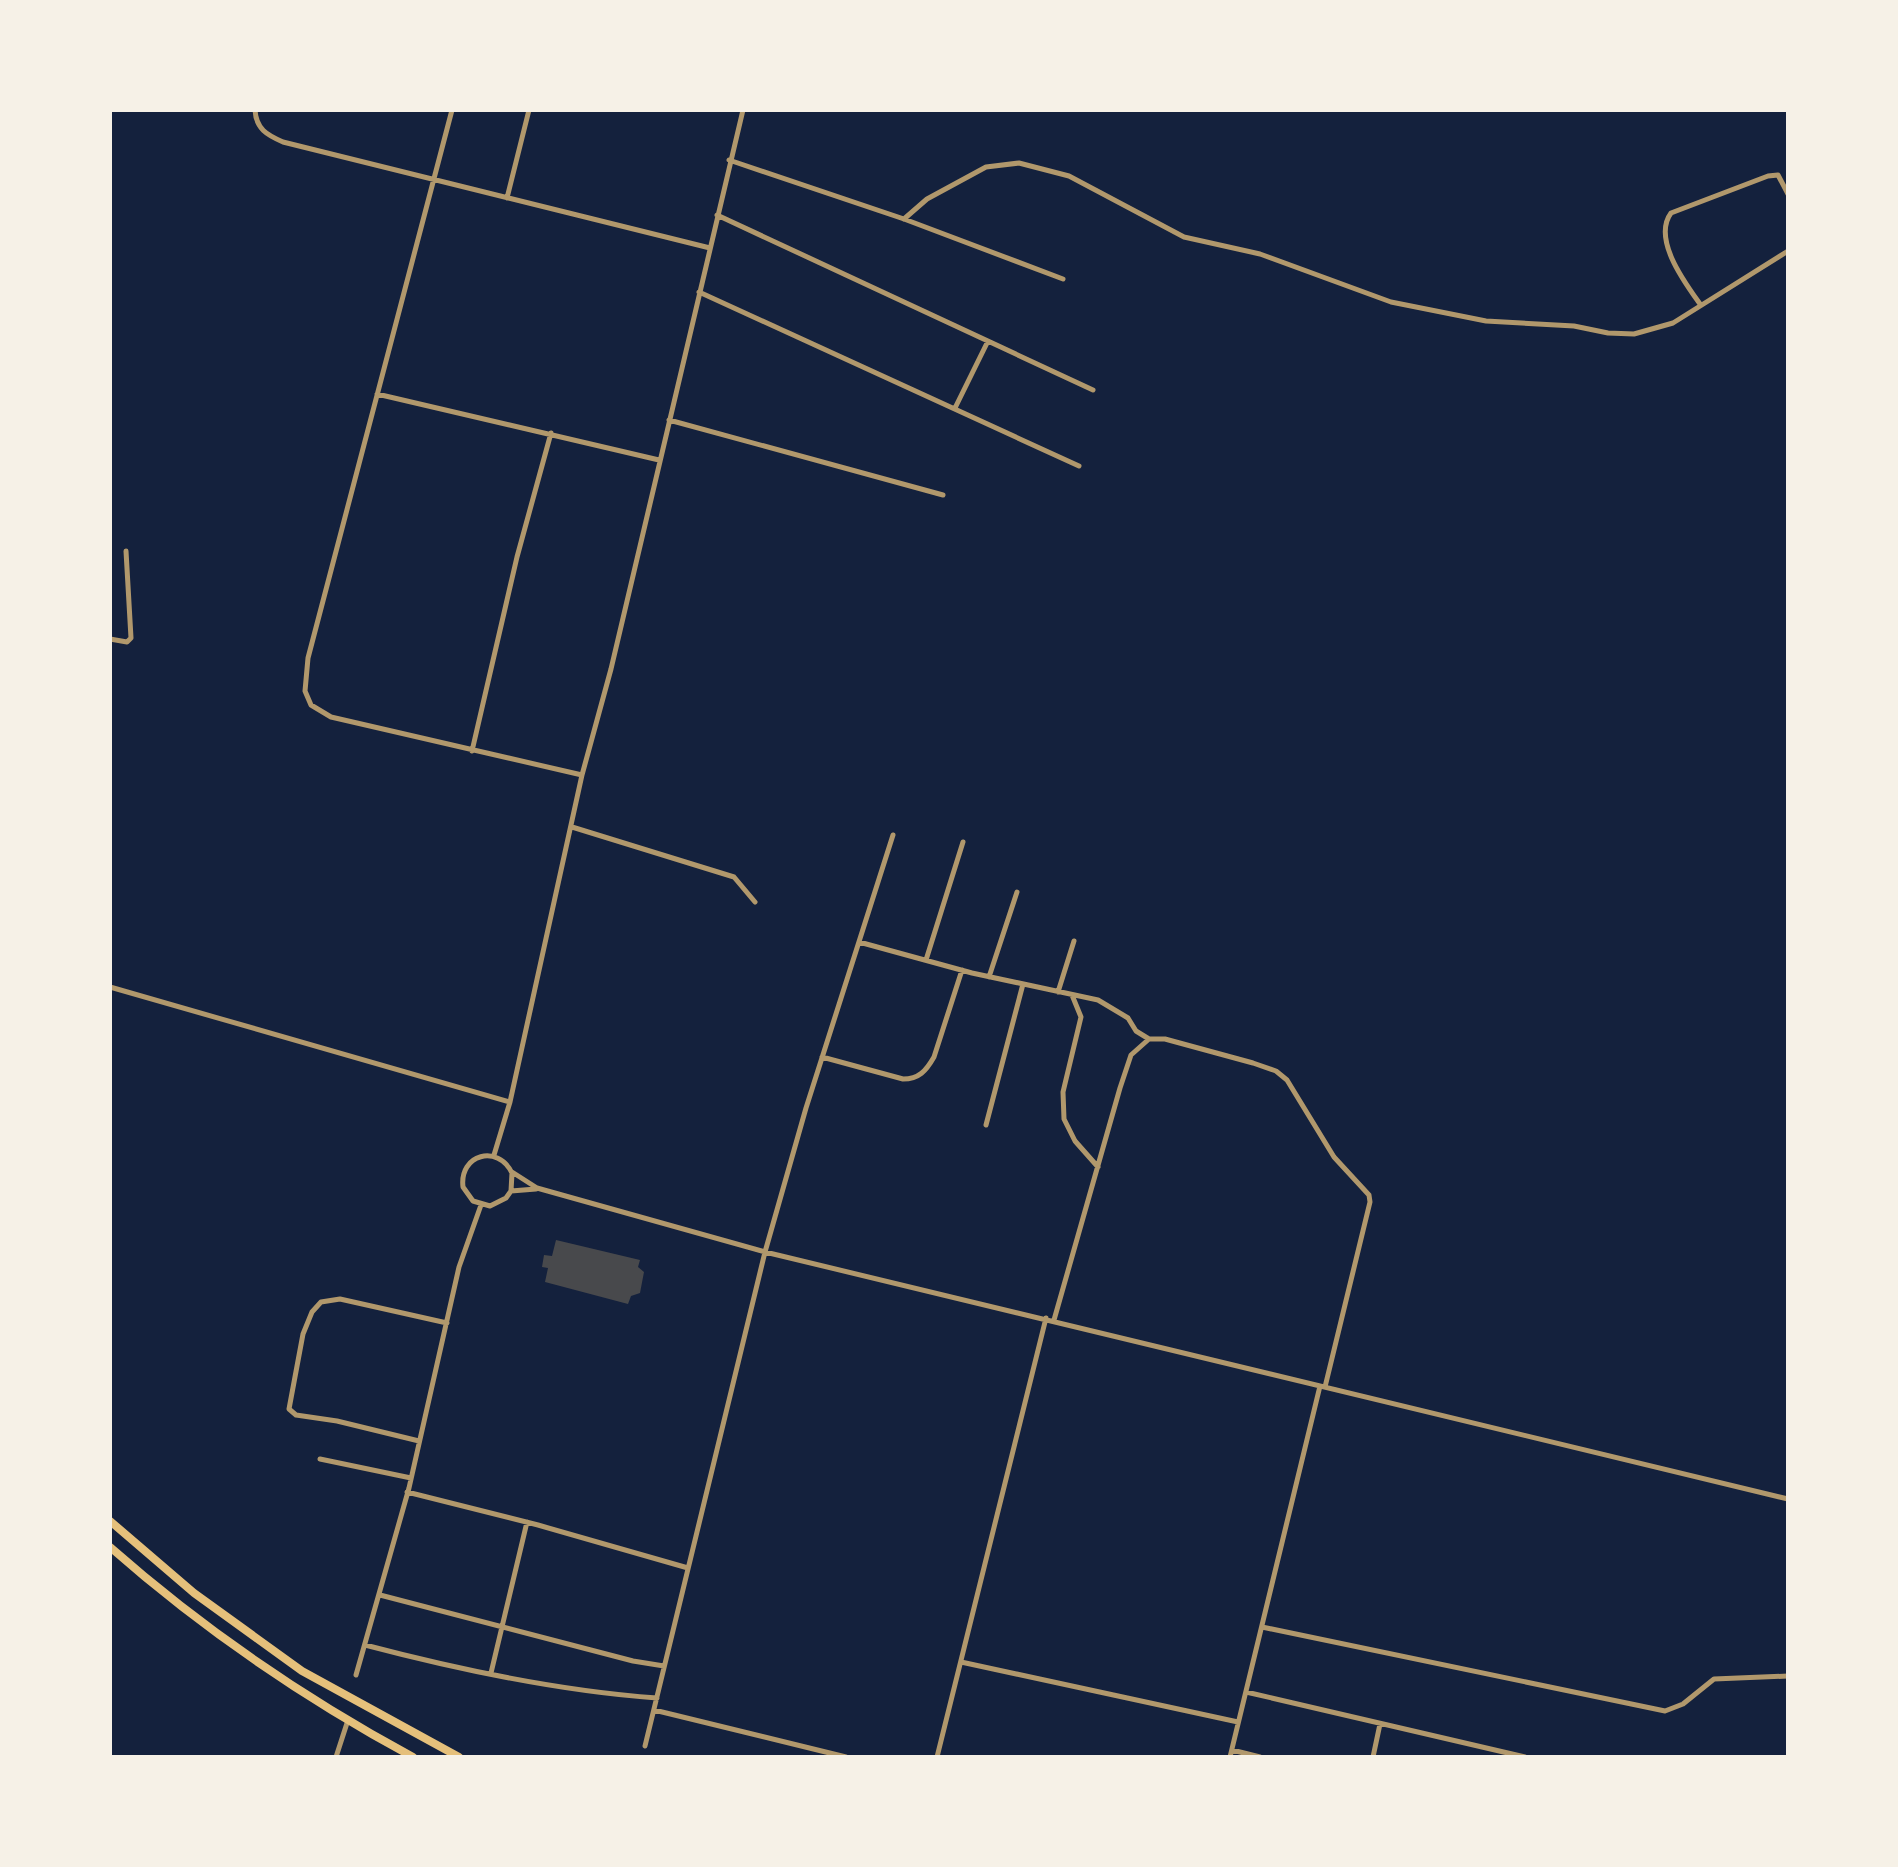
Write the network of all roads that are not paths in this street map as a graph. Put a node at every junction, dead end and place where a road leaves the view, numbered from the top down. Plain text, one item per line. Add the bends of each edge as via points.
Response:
1 (255, 110) edge
2 (452, 110) edge
3 (529, 110) edge
4 (743, 110) edge
5 (729, 160) junction
6 (433, 180) junction
7 (1788, 194) edge
8 (507, 198) junction
9 (717, 215) junction
10 (904, 219) junction
11 (710, 248) junction
12 (1788, 251) edge
13 (1063, 279) dead end
14 (699, 292) junction
15 (1700, 304) junction
16 (988, 341) junction
17 (1093, 390) dead end
18 (377, 394) junction
19 (955, 408) junction
20 (669, 420) junction
21 (551, 433) junction
22 (659, 460) junction
23 (1079, 466) dead end
24 (943, 495) dead end
25 (126, 551) dead end
26 (111, 640) edge
27 (472, 751) junction
28 (582, 775) junction
29 (572, 827) junction
30 (893, 835) dead end
31 (963, 842) dead end
32 (1017, 892) dead end
33 (755, 902) dead end
34 (1074, 941) dead end
35 (859, 942) junction
36 (926, 960) junction
37 (962, 970) junction
38 (989, 977) junction
39 (1023, 984) junction
40 (110, 986) edge
41 (1058, 992) junction
42 (1072, 995) junction
43 (1149, 1039) junction
44 (822, 1057) junction
45 (510, 1102) junction
46 (986, 1125) dead end
47 (494, 1155) junction
48 (1098, 1167) junction
49 (512, 1172) junction
50 (537, 1188) junction
51 (511, 1191) junction
52 (481, 1205) junction
53 (765, 1252) junction
54 (1046, 1318) junction
55 (1054, 1320) junction
56 (447, 1323) junction
57 (1323, 1386) junction
58 (419, 1441) junction
59 (320, 1459) dead end
60 (411, 1478) junction
61 (407, 1492) junction
62 (1788, 1499) edge
63 (110, 1521) edge
64 (527, 1522) junction
65 (110, 1547) edge
66 (688, 1568) junction
67 (380, 1595) junction
68 (502, 1626) junction
69 (1262, 1627) junction
70 (365, 1645) junction
71 (961, 1662) junction
72 (664, 1665) junction
73 (491, 1673) junction
74 (356, 1675) dead end
75 (1788, 1676) edge
76 (1246, 1692) junction
77 (657, 1698) junction
78 (654, 1710) junction
79 (348, 1720) junction
80 (1238, 1722) junction
81 (1380, 1724) junction
82 (645, 1745) dead end
83 (1231, 1754) edge
84 (336, 1757) edge
85 (413, 1757) edge
86 (459, 1757) edge
87 (846, 1757) edge
88 (937, 1757) edge
89 (1260, 1757) edge
90 (1373, 1757) edge
91 (1525, 1757) edge

1 - 6 street via 265,133 283,142
2 - 6 street
3 - 8 street
4 - 5 street
5 - 9 street
5 - 10 street
6 - 8 street
6 - 18 street
7 - 15 street via 1778,175 1768,176 1671,213 1666,229 1673,265
8 - 11 street
9 - 11 street
9 - 16 street
10 - 13 street
10 - 15 street via 927,199 986,167 1019,163 1069,176 1184,237 1235,246 1358,293 1447,316 1634,334 1673,323
11 - 14 street
12 - 15 street
14 - 19 street
14 - 20 street
16 - 17 street
16 - 19 street
18 - 21 street
18 - 27 street via 308,658 305,691 310,705 331,717
19 - 23 street
20 - 22 street
20 - 24 street
21 - 22 street
21 - 27 street
22 - 28 street
25 - 26 street via 131,635 127,642
27 - 28 street
28 - 29 street
29 - 33 street via 734,877
29 - 45 street
30 - 35 street
31 - 36 street
32 - 38 street
34 - 41 street
35 - 36 street
35 - 44 street
36 - 37 street
37 - 38 street
37 - 44 street via 934,1057 914,1079
38 - 39 street
39 - 41 street
39 - 46 street
40 - 45 street
41 - 42 street
42 - 43 street via 1098,1000 1128,1018 1136,1031
42 - 48 street via 1081,1017 1063,1092 1064,1119 1075,1141
43 - 48 street via 1131,1055
43 - 57 street via 1165,1039 1276,1071 1296,1092 1334,1157 1369,1195
44 - 53 street
45 - 47 street
47 - 49 street
47 - 52 street via 469,1162 462,1178 467,1195
48 - 55 street
49 - 50 street
49 - 51 street
50 - 51 street
50 - 53 street
51 - 52 street via 499,1203
52 - 56 street via 459,1267
53 - 54 street
53 - 66 street
54 - 55 street
54 - 71 street
55 - 57 street
56 - 58 street
56 - 58 street via 340,1298 321,1302 303,1334 289,1409 296,1415
57 - 62 street
57 - 69 street
58 - 60 street
59 - 60 street
60 - 61 street
61 - 64 street
61 - 67 street
63 - 86 main road via 194,1592 302,1671
64 - 66 street
64 - 68 street
65 - 79 main road via 228,1642
66 - 72 street
67 - 68 street
67 - 70 street
68 - 72 street
68 - 73 street
69 - 75 street via 1665,1710 1684,1704 1714,1679
69 - 76 street
70 - 73 street
70 - 74 street
71 - 80 street
71 - 88 street
72 - 77 street
73 - 77 street via 598,1693
76 - 80 street
76 - 81 street
77 - 78 street
78 - 82 street
78 - 87 street
79 - 84 street
79 - 85 main road
80 - 83 street
81 - 90 street
81 - 91 street
83 - 89 street

